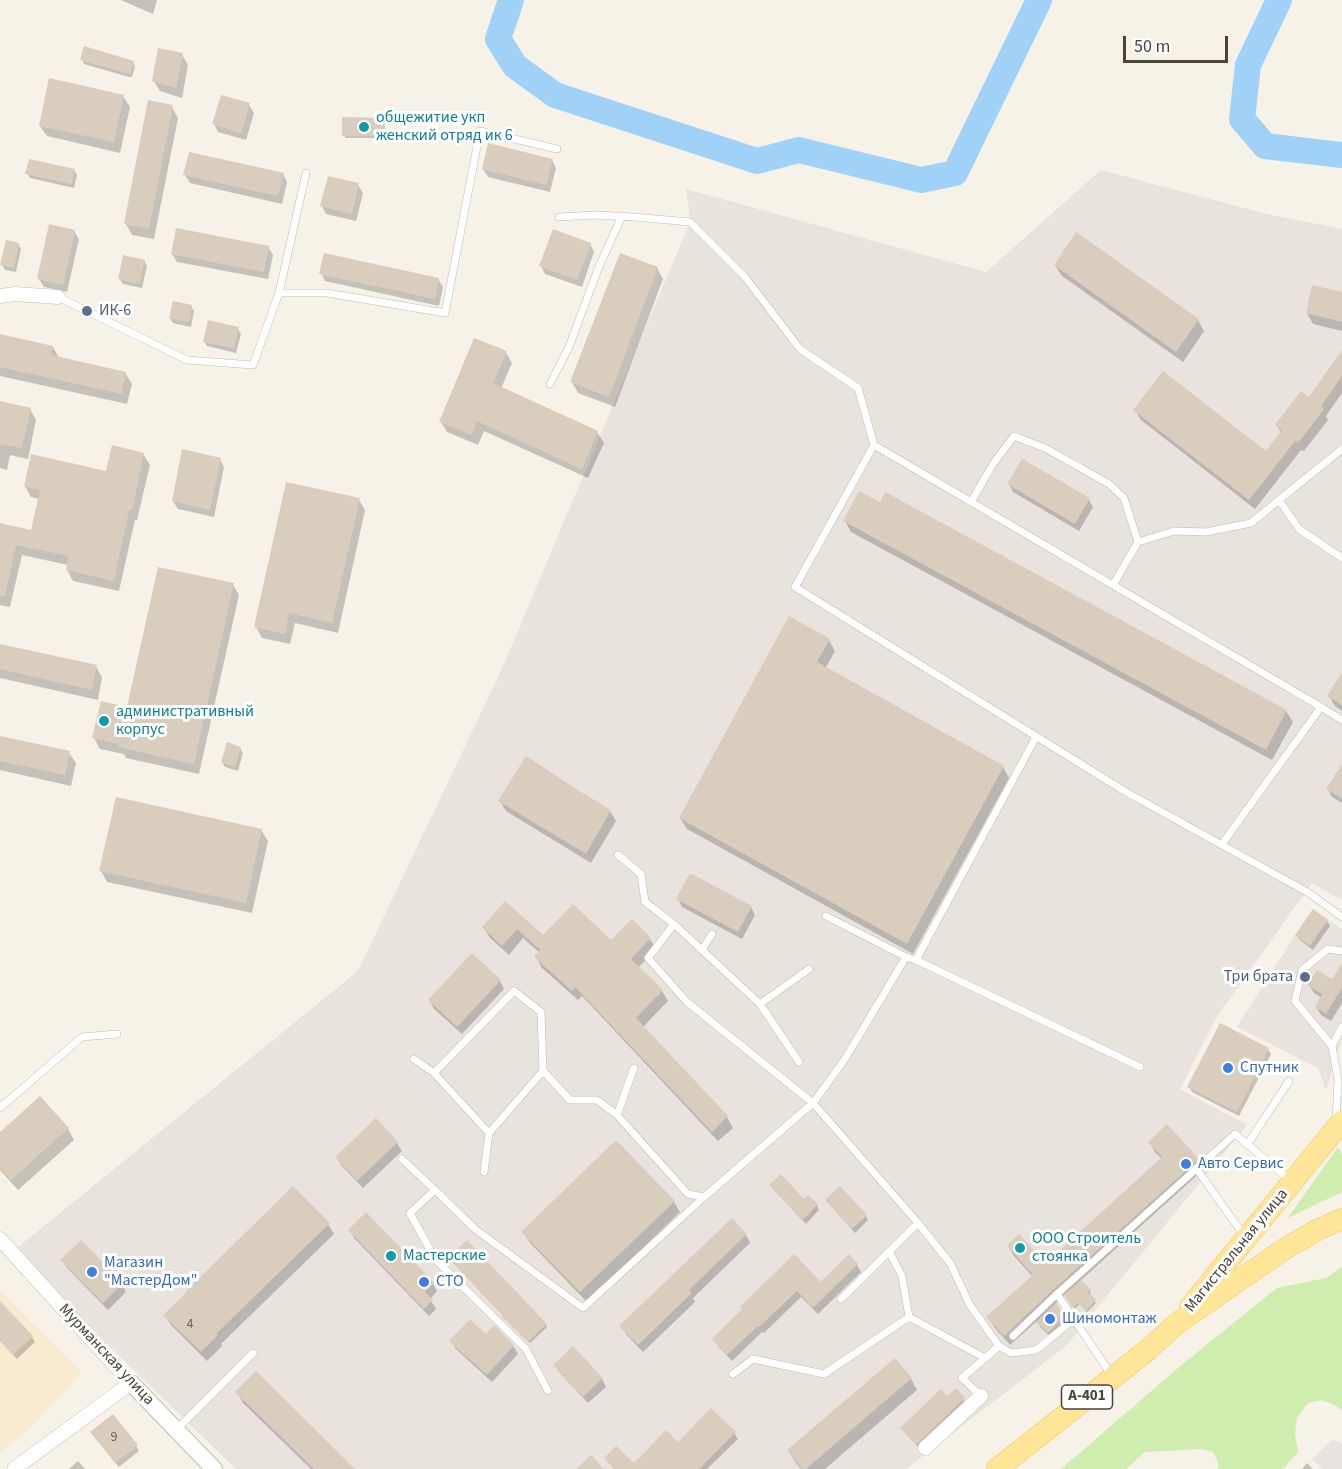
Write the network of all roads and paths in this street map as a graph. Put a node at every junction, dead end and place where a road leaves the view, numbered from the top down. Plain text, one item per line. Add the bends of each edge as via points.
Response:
1 (557, 148) dead end
2 (306, 173) dead end
3 (622, 216) junction
4 (559, 217) dead end
5 (279, 293) junction
6 (0, 296) edge
7 (58, 297) joint
8 (550, 384) dead end
9 (874, 445) junction
10 (1342, 449) edge
11 (1279, 500) junction
12 (971, 502) junction
13 (1138, 542) junction
14 (1342, 558) edge
15 (1113, 585) junction
16 (1321, 706) junction
17 (1342, 720) edge
18 (1035, 737) junction
19 (1222, 844) junction
20 (618, 855) dead end
21 (826, 916) dead end
22 (1342, 917) edge
23 (674, 924) junction
24 (712, 934) dead end
25 (702, 950) junction
26 (1342, 951) edge
27 (906, 957) junction
28 (916, 960) junction
29 (808, 969) dead end
30 (760, 1004) junction
31 (1342, 1027) edge
32 (117, 1034) dead end
33 (1332, 1046) junction
34 (414, 1059) dead end
35 (799, 1062) dead end
36 (1140, 1067) dead end
37 (634, 1068) dead end
38 (543, 1071) junction
39 (434, 1073) junction
40 (1289, 1081) dead end
41 (813, 1103) junction
42 (0, 1108) edge
43 (617, 1115) junction
44 (1339, 1125) edge
45 (489, 1133) junction
46 (1247, 1145) junction
47 (402, 1159) dead end
48 (1196, 1168) junction
49 (484, 1172) dead end
50 (1293, 1183) junction
51 (435, 1191) junction
52 (704, 1197) junction
53 (1342, 1219) edge
54 (918, 1223) junction
55 (1246, 1238) junction
56 (0, 1239) edge
57 (889, 1251) junction
58 (1056, 1294) junction
59 (841, 1299) dead end
60 (909, 1317) junction
61 (1073, 1320) junction
62 (1176, 1324) junction
63 (1013, 1336) dead end
64 (999, 1346) junction
65 (253, 1353) dead end
66 (985, 1358) junction
67 (733, 1374) dead end
68 (1113, 1377) junction
69 (131, 1383) junction
70 (548, 1390) dead end
71 (981, 1396) joint
72 (176, 1430) junction
73 (925, 1448) dead end
74 (1007, 1463) edge
75 (20, 1468) edge
76 (214, 1469) edge

1 - 5 lane via 480,131 445,313 327,293
2 - 5 lane
3 - 4 lane
3 - 8 lane
3 - 9 lane via 690,222 745,276 800,349 858,388
5 - 7 lane via 253,365 187,360
6 - 7 street
9 - 12 lane
9 - 18 lane via 795,587
10 - 11 lane
11 - 13 lane via 1251,523 1206,532 1174,531
11 - 14 lane via 1299,529
12 - 13 lane via 1014,436 1047,449 1108,484 1124,498
12 - 15 lane
13 - 15 lane
15 - 16 lane
16 - 17 lane
16 - 19 lane
18 - 19 lane
18 - 28 lane
19 - 22 lane
20 - 23 lane via 641,874 645,902
21 - 27 lane
23 - 25 lane
23 - 41 lane via 648,958 687,1002
24 - 25 lane
25 - 30 lane
26 - 33 lane via 1329,949 1302,970 1295,1001
27 - 28 lane
27 - 41 lane via 845,1059
28 - 36 lane
29 - 30 lane
30 - 35 lane
31 - 33 lane
32 - 42 lane via 82,1037
33 - 44 lane
34 - 39 lane
37 - 43 lane
38 - 39 lane via 541,1012 514,991
38 - 43 lane via 570,1100 597,1100
38 - 45 lane
39 - 45 lane
40 - 46 lane
41 - 52 lane
41 - 54 lane
43 - 52 lane via 688,1194
44 - 50 main road, Магистральная улица / А-401
45 - 49 lane
46 - 48 lane via 1234,1134
46 - 50 lane
47 - 51 lane
48 - 55 lane
48 - 58 lane
50 - 55 main road, Магистральная улица / А-401
51 - 52 lane via 476,1229 583,1308
51 - 70 lane via 410,1213 435,1259 526,1349
53 - 62 main road, Магистральная улица / А-401 via 1283,1250
54 - 57 lane
54 - 64 lane via 950,1263 970,1305
55 - 62 main road, Магистральная улица / А-401
56 - 69 street, Мурманская улица
57 - 59 lane
57 - 60 lane via 902,1276
58 - 61 lane
58 - 63 lane
60 - 66 lane
60 - 67 lane via 824,1374 753,1359
61 - 64 lane via 1036,1350 1011,1353
61 - 68 lane
62 - 68 main road, Магистральная улица / А-401
64 - 66 lane
65 - 72 lane
66 - 71 lane via 962,1378
68 - 74 main road, Магистральная улица / А-401
69 - 72 street, Мурманская улица
69 - 75 street
71 - 73 street
72 - 76 street, Мурманская улица

